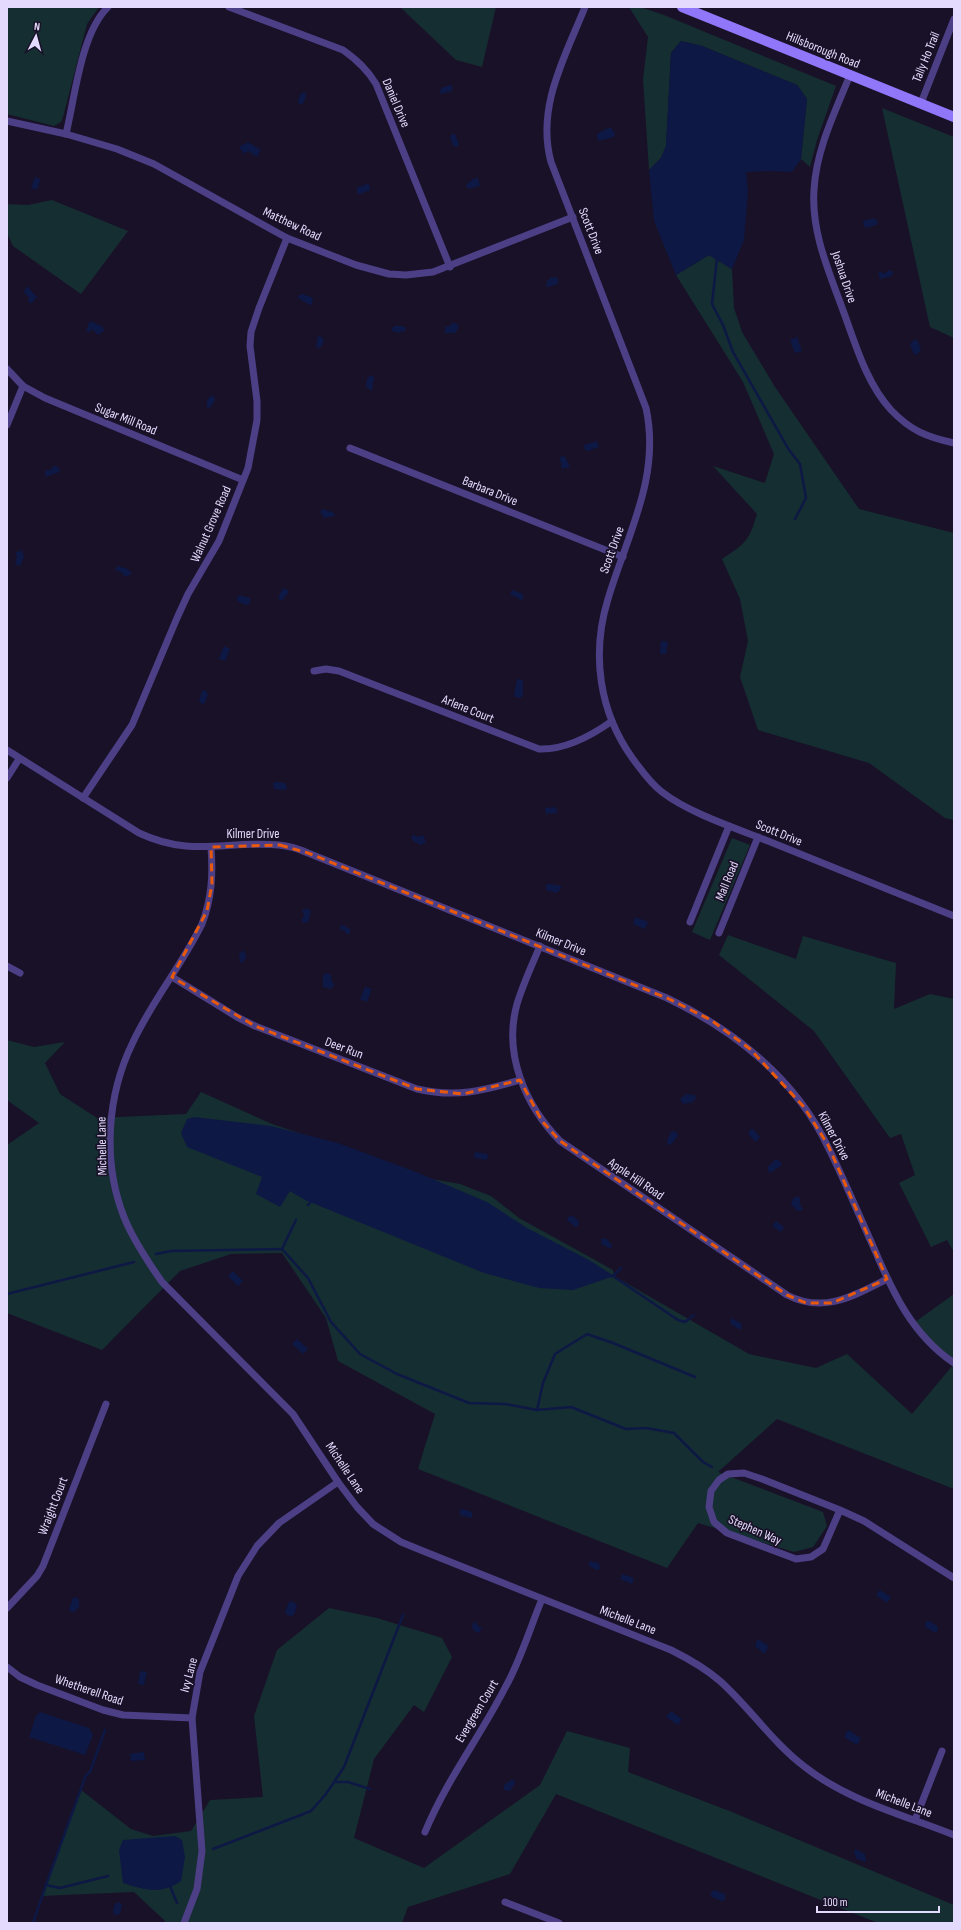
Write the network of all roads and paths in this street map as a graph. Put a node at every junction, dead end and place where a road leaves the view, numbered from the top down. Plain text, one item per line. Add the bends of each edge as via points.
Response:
1 (108, 7) edge
2 (229, 7) edge
3 (585, 7) edge
4 (682, 7) edge
5 (954, 19) edge
6 (850, 75) junction
7 (921, 103) junction
8 (954, 116) edge
9 (7, 121) edge
10 (66, 134) junction
11 (573, 217) junction
12 (287, 238) junction
13 (450, 267) junction
14 (7, 369) edge
15 (23, 386) junction
16 (7, 425) edge
17 (954, 444) edge
18 (350, 448) dead end
19 (243, 480) junction
20 (622, 557) junction
21 (314, 671) dead end
22 (612, 722) junction
23 (7, 750) edge
24 (19, 759) junction
25 (7, 778) edge
26 (83, 798) junction
27 (729, 826) junction
28 (758, 837) junction
29 (211, 847) junction
30 (954, 916) edge
31 (690, 922) dead end
32 (719, 933) dead end
33 (540, 946) junction
34 (7, 966) edge
35 (20, 973) dead end
36 (172, 977) junction
37 (520, 1080) junction
38 (887, 1279) junction
39 (954, 1363) edge
40 (106, 1404) dead end
41 (338, 1482) junction
42 (840, 1510) junction
43 (954, 1578) edge
44 (542, 1599) junction
45 (7, 1608) edge
46 (7, 1667) edge
47 (192, 1718) junction
48 (942, 1751) dead end
49 (915, 1820) junction
50 (425, 1832) dead end
51 (954, 1835) edge
52 (505, 1902) dead end
53 (184, 1923) edge
54 (559, 1923) edge

1 - 10 street via 98,18 88,40
2 - 13 street, Daniel Drive via 343,50 357,59 368,71 376,84
3 - 11 street, Scott Drive via 550,95 546,119 548,152
4 - 6 street, Hillsborough Road
5 - 7 street, Tally Ho Trail
6 - 7 street, Hillsborough Road
6 - 17 street, Joshua Drive via 818,161 814,190 815,220 827,265 855,344 879,395 915,432
7 - 8 street, Hillsborough Road
9 - 10 street, Matthew Road
10 - 12 street, Matthew Road via 117,149 154,164
11 - 13 street, Matthew Road
11 - 20 street, Scott Drive via 648,418 650,451 647,483
12 - 13 street, Matthew Road via 356,265 389,274 420,274
12 - 19 street, Walnut Grove Road via 251,332 250,353 257,420
14 - 15 street, Sugar Mill Road
15 - 16 street
15 - 19 street, Sugar Mill Road via 94,419
18 - 20 street, Barbara Drive
19 - 26 street, Walnut Grove Road via 219,541 188,594 132,725
20 - 22 street, Scott Drive via 608,601 600,640 600,681
21 - 22 street, Arlene Court via 339,671 538,749 572,742
22 - 27 street, Scott Drive via 622,744 658,788 679,803
23 - 24 street, Kilmer Drive
24 - 25 street
24 - 26 street, Kilmer Drive
26 - 29 street, Kilmer Drive via 161,843
27 - 28 street, Scott Drive
27 - 31 street, Mall Road
28 - 30 street, Scott Drive
28 - 32 street, Mall Road
29 - 33 street, Kilmer Drive via 265,844 292,847
29 - 36 street, Michelle Lane via 212,884 207,911 198,933
33 - 37 street, Apple Hill Road via 522,990 515,1018 514,1043
33 - 38 street, Kilmer Drive via 687,1007 731,1034 776,1073 804,1107 828,1145
34 - 35 street
36 - 37 street, Deer Run via 237,1018 417,1089 463,1094
36 - 41 street, Michelle Lane via 132,1042 119,1074 111,1135 111,1161 119,1203 146,1260 162,1282 293,1414
37 - 38 street, Apple Hill Road via 542,1121 560,1141 787,1295 806,1302 832,1303
38 - 39 street, Kilmer Drive via 916,1329
40 - 45 street, Wraight Court via 43,1566
41 - 44 street, Michelle Lane via 373,1524 401,1542
41 - 47 street, Ivy Lane via 279,1523 257,1546 238,1576 200,1672
42 - 42 street, Stephen Way via 744,1473 728,1474 719,1480 711,1491 708,1507 714,1522 727,1532 796,1559 811,1557 823,1549
42 - 43 street, Stephen Way via 864,1521
44 - 49 street, Michelle Lane via 672,1650 693,1661 720,1681 792,1756 819,1778 857,1798
44 - 50 street, Evergreen Court via 506,1687 448,1783
46 - 47 street, Whetherell Road via 37,1685 103,1710 123,1715
47 - 53 street, Ivy Lane via 202,1851 197,1889
48 - 49 street
49 - 51 street, Michelle Lane
52 - 54 street

